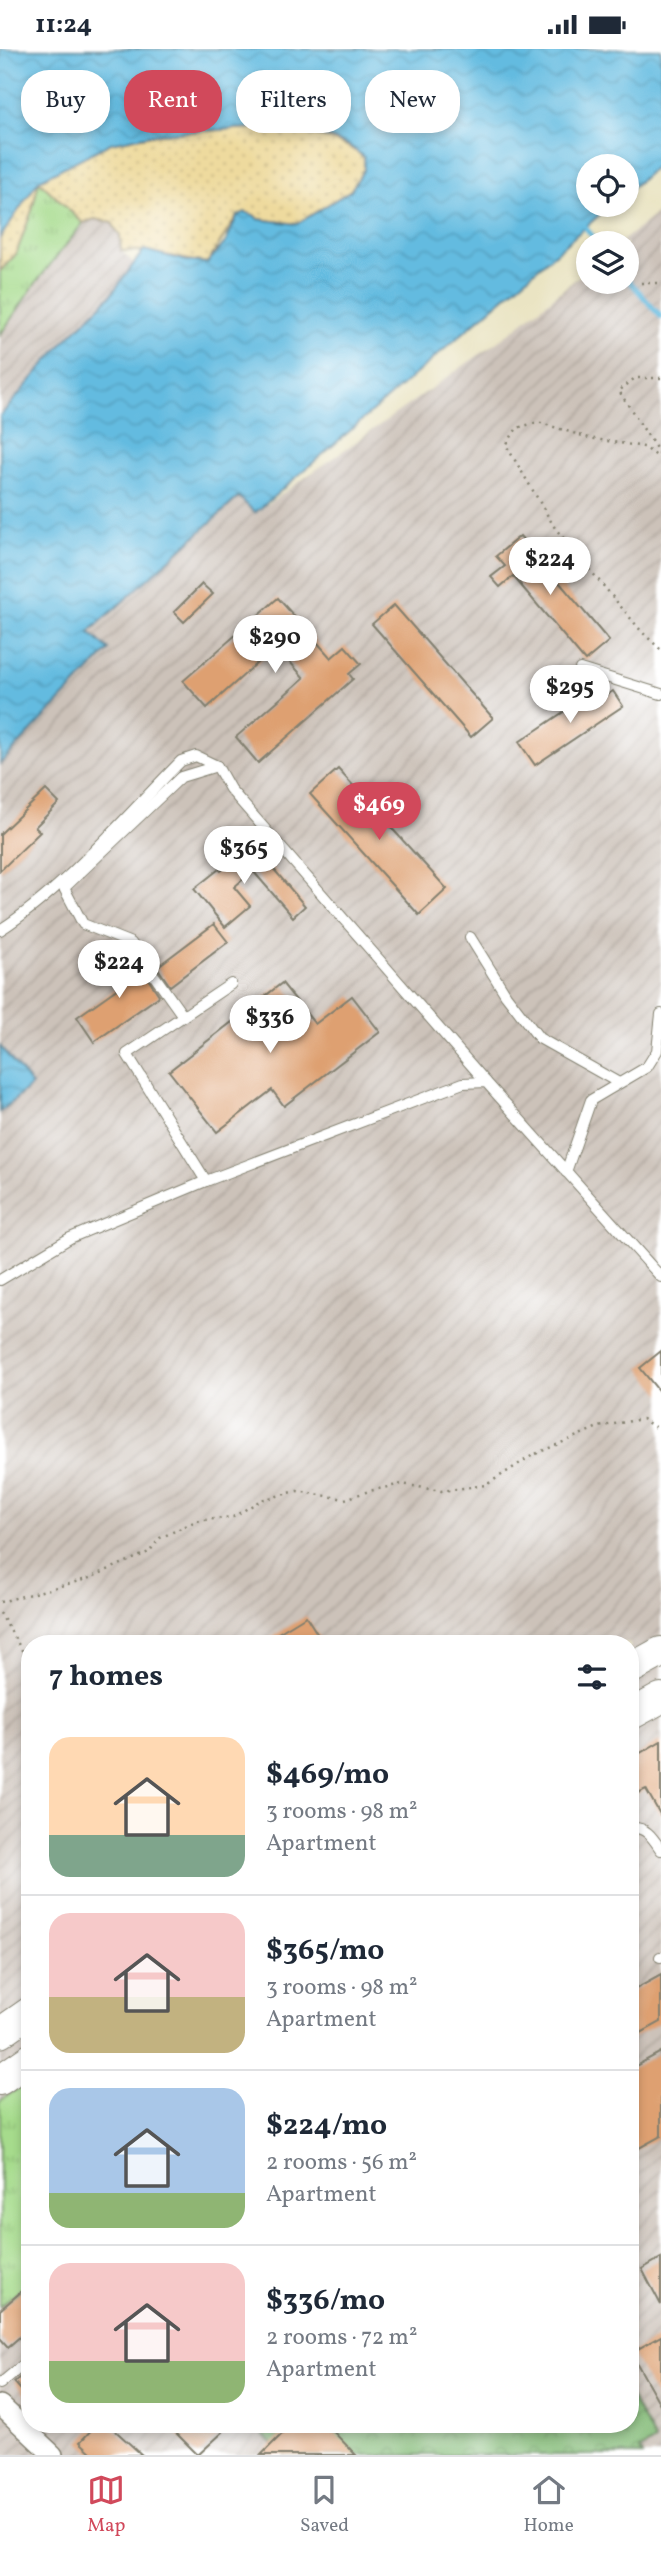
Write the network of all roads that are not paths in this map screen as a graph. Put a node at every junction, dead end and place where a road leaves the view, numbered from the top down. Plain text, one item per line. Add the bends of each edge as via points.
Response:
1 (580, 669) dead end
2 (661, 694) edge
3 (217, 766) junction
4 (0, 929) edge
5 (470, 937) dead end
6 (231, 984) dead end
7 (661, 1014) edge
8 (183, 1016) junction
9 (486, 1082) junction
10 (620, 1083) junction
11 (566, 1172) junction
12 (206, 1181) junction
13 (661, 1277) edge
14 (0, 1280) edge
15 (661, 1698) edge
16 (639, 1710) edge
17 (639, 1829) edge
18 (661, 1850) edge
19 (21, 2018) edge
20 (0, 2033) edge
21 (21, 2065) edge
22 (0, 2080) edge
23 (21, 2366) edge
24 (0, 2384) edge
25 (0, 2405) edge
26 (21, 2425) edge
27 (30, 2433) edge
28 (53, 2455) edge

1 - 2 lane
3 - 4 lane via 196,756 181,761 50,893
3 - 8 lane via 181,777 64,888 83,924 131,943
3 - 9 lane via 230,789
5 - 10 lane via 539,1038
6 - 8 lane
7 - 10 lane via 657,1052 647,1067
8 - 12 lane via 127,1054
9 - 11 lane
9 - 12 lane via 463,1083
10 - 11 lane via 591,1100
11 - 13 lane
12 - 14 lane via 70,1238
15 - 16 main road
17 - 18 lane via 651,1835
19 - 20 main road
21 - 22 main road
23 - 24 lane
25 - 26 street
27 - 28 street

